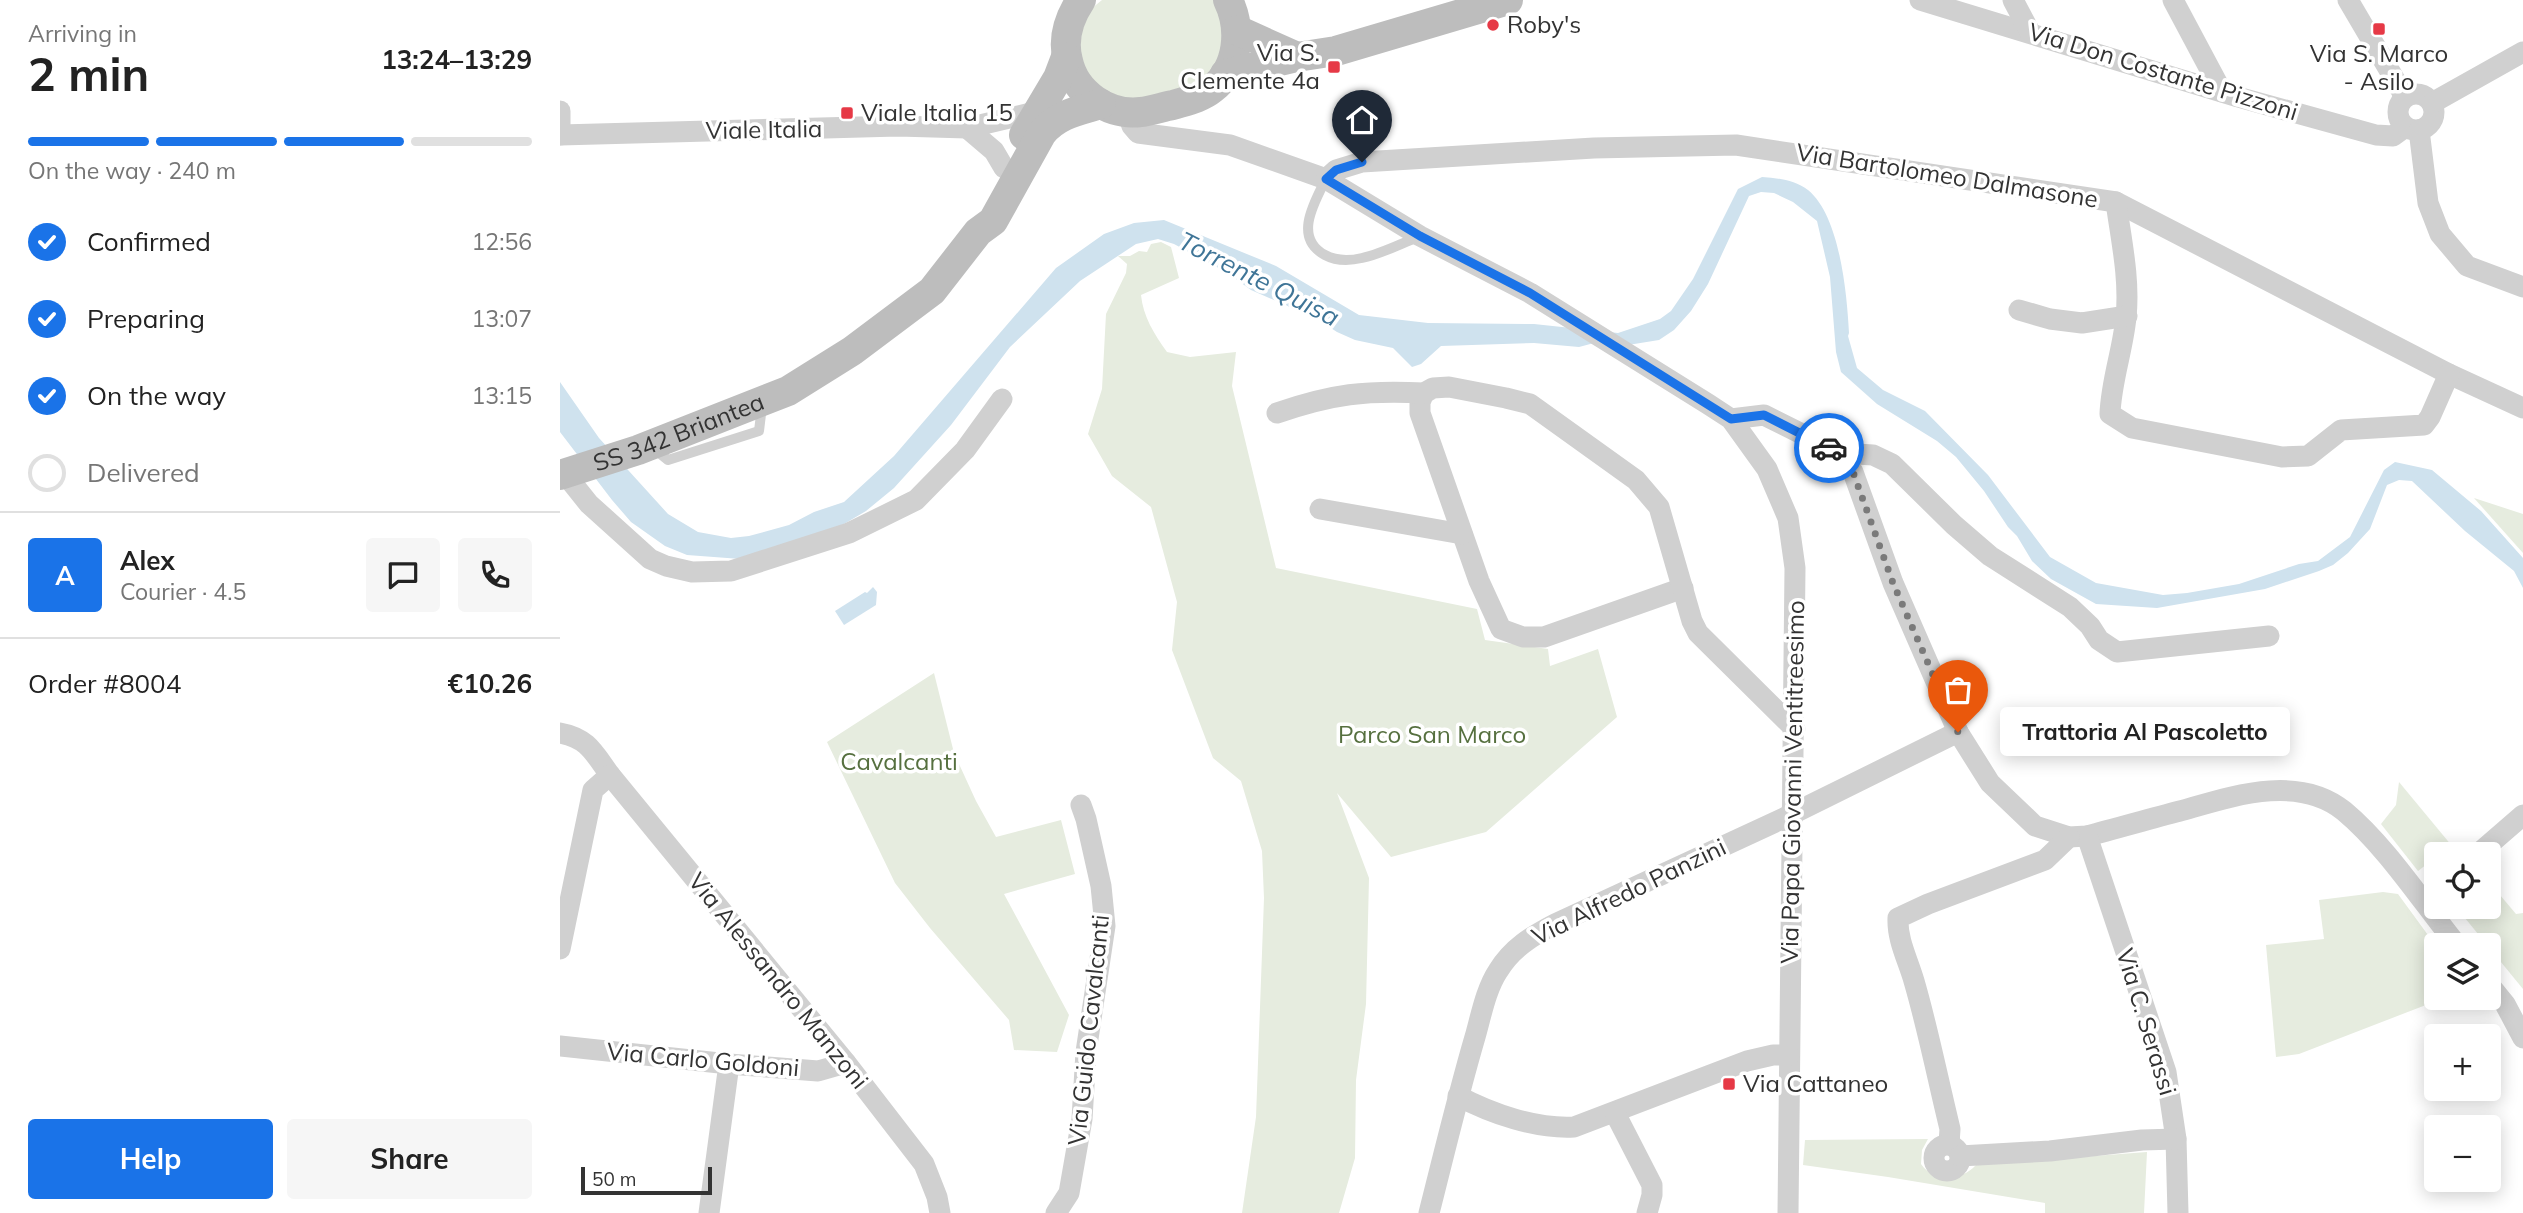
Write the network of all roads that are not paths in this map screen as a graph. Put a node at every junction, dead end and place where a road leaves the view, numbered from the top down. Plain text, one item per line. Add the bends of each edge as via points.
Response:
1 (1228, 0) edge
2 (1508, 0) edge
3 (1920, 0) edge
4 (2013, 0) edge
5 (2173, 0) edge
6 (2348, 0) edge
7 (1071, 6) edge
8 (1237, 30) junction
9 (2029, 32) junction
10 (1066, 57) junction
11 (1297, 57) junction
12 (2518, 60) edge
13 (1225, 74) junction
14 (2222, 92) junction
15 (2405, 97) junction
16 (2432, 103) junction
17 (1114, 108) junction
18 (560, 111) edge
19 (1039, 111) junction
20 (967, 128) junction
21 (2412, 129) junction
22 (560, 135) edge
23 (1004, 168) junction
24 (1326, 179) junction
25 (2116, 202) junction
26 (978, 232) junction
27 (1420, 236) junction
28 (2523, 287) edge
29 (2019, 310) dead end
30 (2127, 316) junction
31 (2449, 374) junction
32 (1424, 393) junction
33 (1002, 399) dead end
34 (2523, 408) edge
35 (1278, 413) dead end
36 (1731, 419) junction
37 (1840, 453) junction
38 (565, 474) edge
39 (1320, 509) dead end
40 (1462, 534) junction
41 (1683, 588) junction
42 (2269, 636) dead end
43 (1795, 729) junction
44 (1958, 732) junction
45 (560, 733) edge
46 (604, 767) junction
47 (1081, 805) dead end
48 (1794, 813) junction
49 (2523, 815) edge
50 (2078, 837) junction
51 (2491, 842) edge
52 (2424, 890) edge
53 (560, 949) edge
54 (2501, 999) edge
55 (2523, 1038) edge
56 (560, 1045) edge
57 (1789, 1055) junction
58 (846, 1063) junction
59 (729, 1064) junction
60 (1458, 1096) junction
61 (1615, 1113) junction
62 (2176, 1139) junction
63 (709, 1213) edge
64 (940, 1213) edge
65 (1056, 1213) edge
66 (1429, 1213) edge
67 (1647, 1213) edge
68 (1788, 1213) edge
69 (2178, 1213) edge

1 - 8 main road
2 - 11 main road via 1336,51
3 - 9 street, Via Don Costante Pizzoni
4 - 9 street
5 - 14 street
6 - 15 street
7 - 10 main road
8 - 11 main road
8 - 13 main road via 1234,57
9 - 14 street, Via Don Costante Pizzoni
10 - 17 main road via 1081,90
10 - 19 main road
11 - 13 main road
12 - 16 street
13 - 17 main road via 1198,97 1141,112
14 - 21 street, Via Don Costante Pizzoni via 2376,135 2393,136
15 - 16 street via 2421,94
15 - 21 street via 2397,112 2399,121
16 - 21 street via 2432,120 2424,129
17 - 24 street, Via Papa Giovanni Ventitreesimo via 1138,133 1230,145
17 - 26 main road via 1067,114 1052,121 993,221
18 - 22 street
19 - 20 street, Viale Italia
19 - 23 main road
20 - 22 street, Viale Italia
20 - 23 street via 995,151
21 - 28 street via 2428,203 2440,234 2468,266
23 - 26 main road via 980,211
24 - 25 street, Via Bartolomeo Dalmasone via 1336,170 1362,162 1736,145
24 - 27 street, Via Papa Giovanni Ventitreesimo
24 - 27 lane via 1307,227 1308,238 1323,254 1346,261
25 - 30 street
25 - 31 street, Via Bartolomeo Dalmasone
26 - 38 main road, SS 342 Briantea via 932,291 852,351 775,396
27 - 36 street, Via Papa Giovanni Ventitreesimo via 1530,293
29 - 30 street via 2082,323
30 - 31 street via 2110,414 2132,428 2282,457 2308,456 2341,430 2424,425
31 - 34 street, Via Bartolomeo Dalmasone
32 - 35 street via 1354,392
32 - 40 street via 1420,413
32 - 41 street via 1449,387 1530,404 1636,480 1659,507
33 - 38 street via 965,450 916,500 849,533 732,571 692,572 650,559 589,504
36 - 37 street via 1764,415
36 - 43 street, Via Papa Giovanni Ventitreesimo via 1767,469 1788,518 1796,568
37 - 42 street via 1873,455 1892,464 1990,556 2070,607 2099,640 2117,652
37 - 44 street via 1853,472 1893,583
39 - 40 street
40 - 41 street via 1502,629 1522,637 1544,637
41 - 43 street via 1699,633
43 - 48 street, Via Papa Giovanni Ventitreesimo
44 - 48 street, Via Alfredo Panzini
44 - 50 street via 1990,783 2035,826
45 - 46 street, Via Alessandro Manzoni via 581,738
46 - 53 street via 593,790
46 - 58 street, Via Alessandro Manzoni
47 - 65 street, Via Guido Cavalcanti via 1101,886 1105,926 1086,1052 1082,1119 1069,1192
48 - 57 street, Via Papa Giovanni Ventitreesimo
48 - 60 street, Via Alfredo Panzini via 1530,937 1496,973
49 - 51 street
50 - 52 street via 2248,793 2283,791 2313,796 2341,809
50 - 62 street, Via C. Serassi via 2166,1072
50 - 62 street via 2045,860 1898,918 1954,1150 2050,1152
54 - 55 street
56 - 59 street, Via Carlo Goldoni
57 - 61 street via 1747,1061
57 - 68 street, Via Papa Giovanni Ventitreesimo
58 - 59 street, Via Carlo Goldoni via 818,1071
58 - 64 street, Via Alessandro Manzoni via 924,1164
59 - 63 street
60 - 61 street via 1552,1128 1574,1127
60 - 66 street, Via Alfredo Panzini
61 - 67 street via 1651,1185
62 - 69 street, Via C. Serassi

